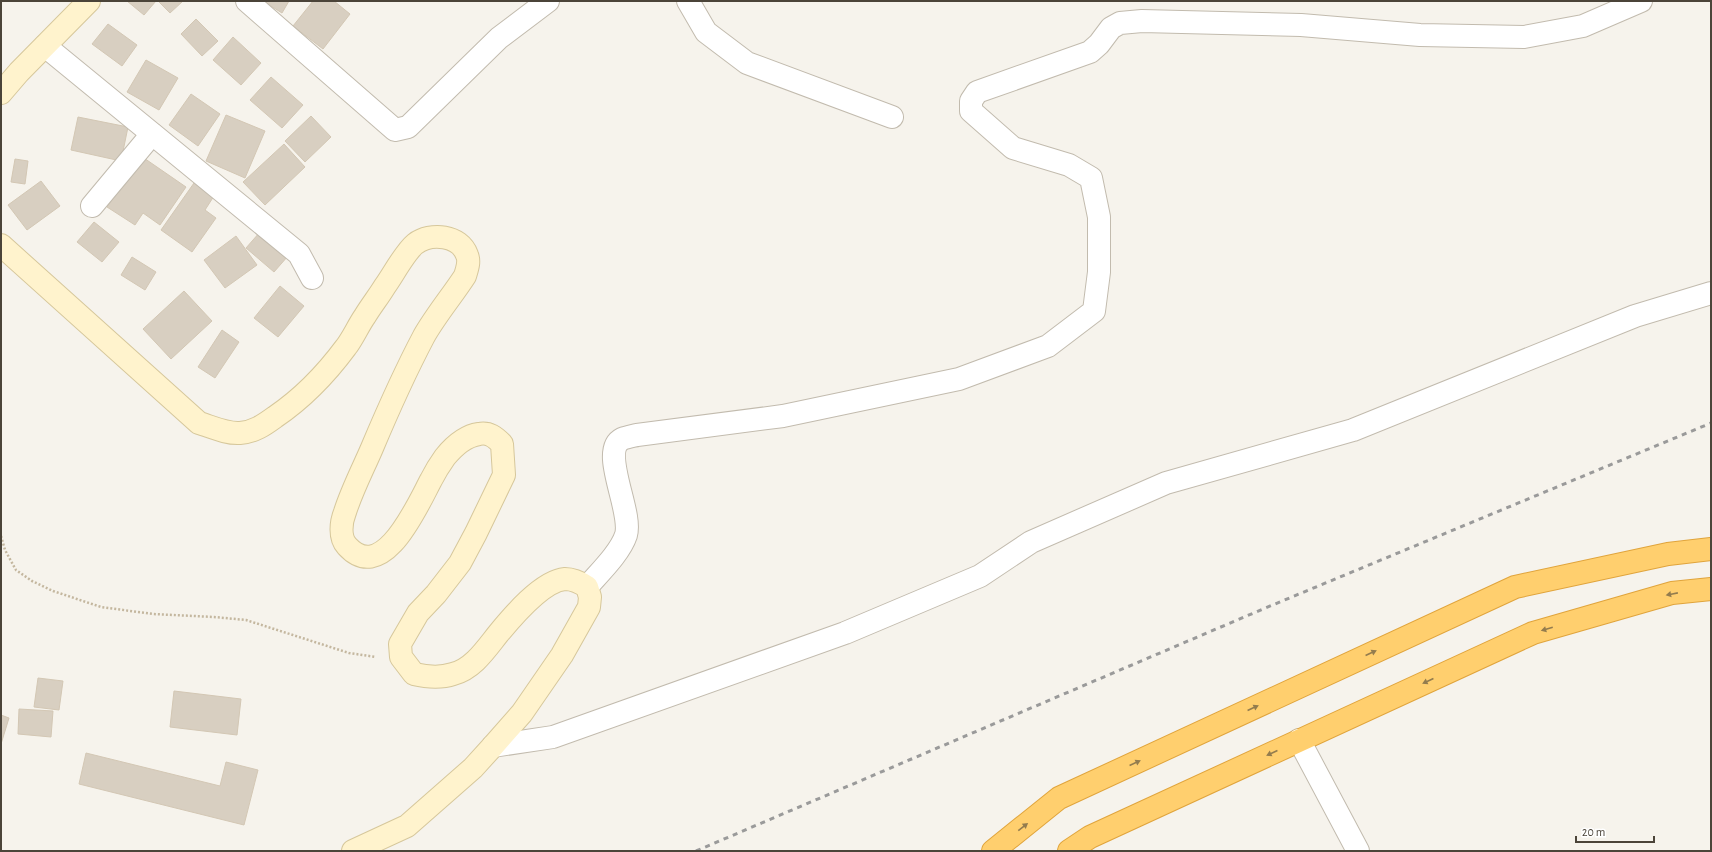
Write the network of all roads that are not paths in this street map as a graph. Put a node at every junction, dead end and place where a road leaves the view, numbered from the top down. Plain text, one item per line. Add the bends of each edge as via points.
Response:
1 (89, 1) edge
2 (247, 1) edge
3 (548, 1) edge
4 (688, 1) edge
5 (1641, 1) edge
6 (45, 46) junction
7 (1, 93) edge
8 (892, 118) dead end
9 (152, 134) junction
10 (92, 206) dead end
11 (1, 245) edge
12 (312, 278) dead end
13 (1711, 293) edge
14 (1711, 549) edge
15 (588, 587) junction
16 (1711, 589) edge
17 (1299, 740) junction
18 (493, 746) junction
19 (353, 851) edge
20 (992, 851) edge
21 (1068, 851) edge
22 (1358, 851) edge

1 - 6 main road
2 - 3 street via 395,130 408,126 498,38
4 - 8 street via 706,32 747,63
5 - 15 street via 1583,26 1524,37 1420,35 1301,25 1142,21 1120,23 1111,28 1090,52 977,92 971,101 971,111 1013,148 1069,164 1091,178 1099,217 1099,272 1094,311 1048,346 959,379 783,416 622,439 614,448 613,461 627,518 626,535 620,548
6 - 7 main road
6 - 9 street
9 - 10 street
9 - 12 street via 299,254
11 - 15 main road via 200,423 239,434 263,426 309,390 328,371 415,244 440,237 454,240 467,255 465,276 425,335 383,421 344,513 341,536 347,546 366,557 381,554 405,528 446,456 463,439 483,433 491,434 502,444 504,474 460,564 418,613 407,630 400,644 401,657 414,674 434,677 454,674 481,656 529,600 551,583 566,579
13 - 18 street via 1635,316 1353,430 1166,483 1031,542 980,576 845,633 553,737
20 -> 14 highway via 1059,798 1515,587 1668,554
15 - 18 main road via 589,608 562,654 522,713
16 -> 17 highway via 1672,593 1533,633
17 -> 21 highway via 1090,837
17 - 22 street
18 - 19 main road via 473,768 407,826

